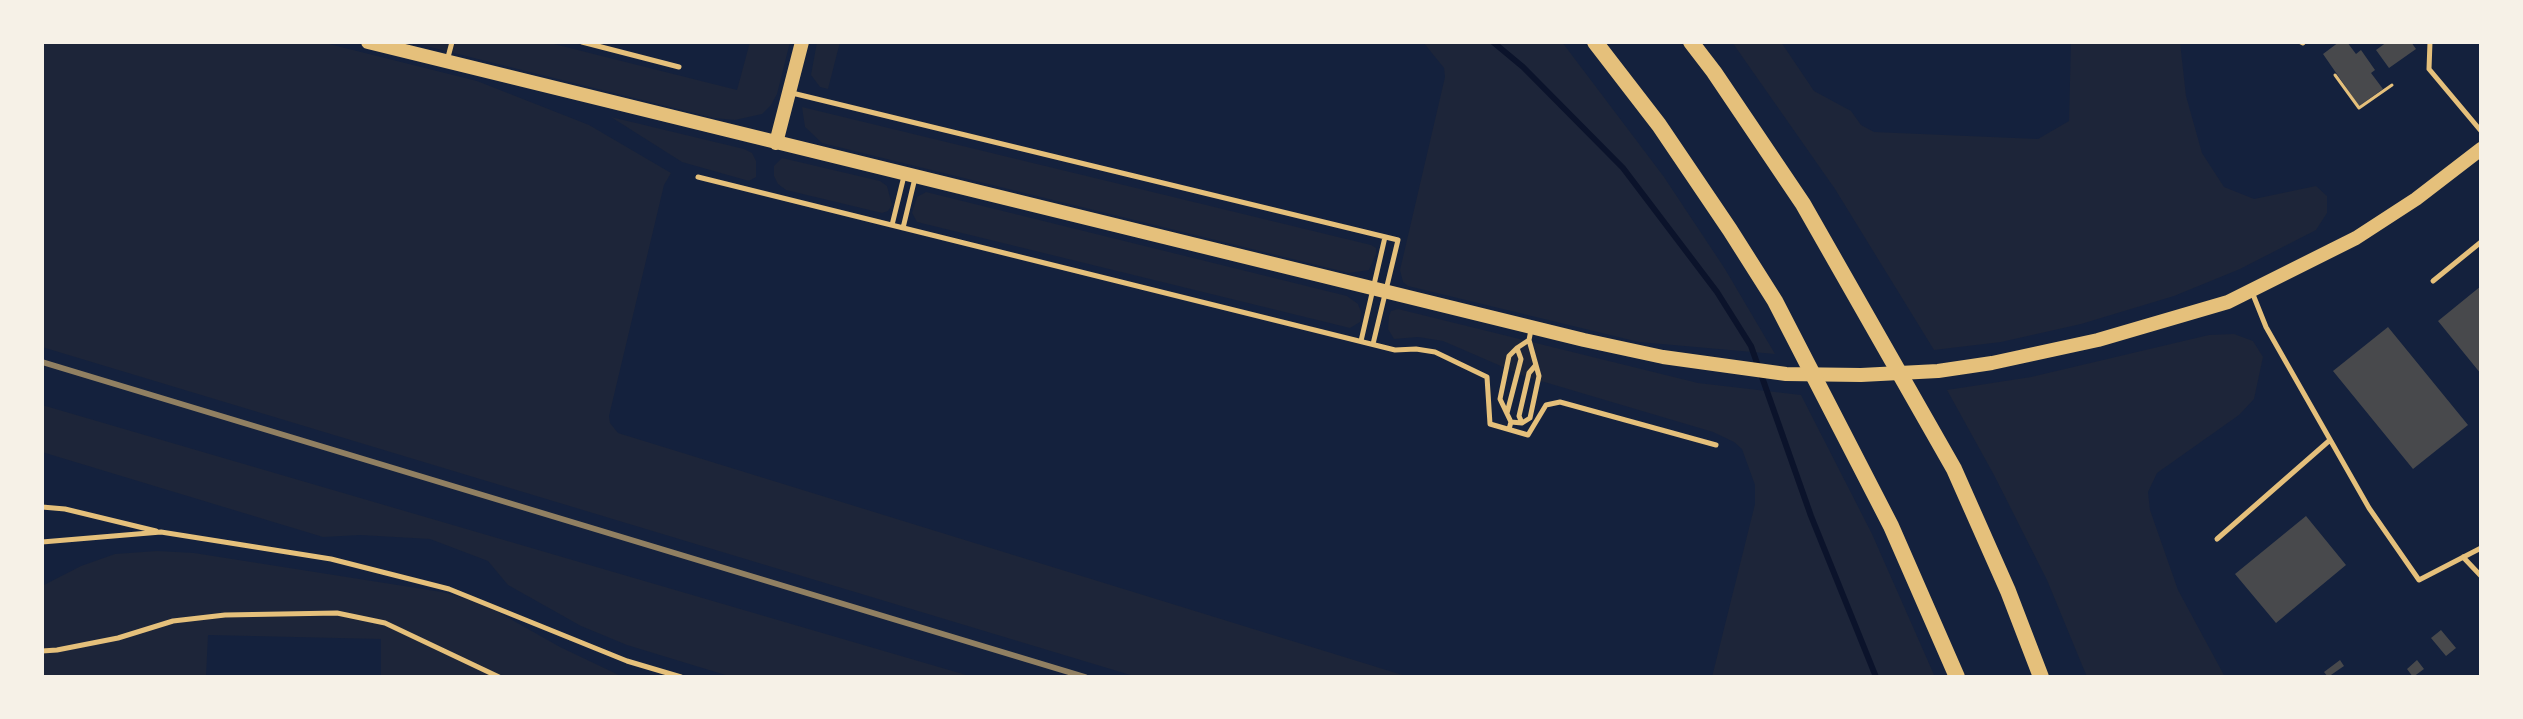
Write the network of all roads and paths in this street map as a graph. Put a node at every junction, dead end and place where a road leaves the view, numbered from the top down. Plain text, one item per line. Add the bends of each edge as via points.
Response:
1 (368, 42) edge
2 (452, 42) edge
3 (582, 42) edge
4 (802, 42) edge
5 (1595, 42) edge
6 (1693, 42) edge
7 (2430, 42) edge
8 (447, 62) junction
9 (679, 67) dead end
10 (2335, 75) dead end
11 (2392, 85) dead end
12 (789, 92) junction
13 (2481, 131) edge
14 (776, 143) junction
15 (2481, 149) edge
16 (910, 176) junction
17 (698, 177) dead end
18 (892, 225) junction
19 (903, 228) junction
20 (1385, 237) junction
21 (2481, 242) edge
22 (2433, 281) dead end
23 (1379, 290) junction
24 (2252, 290) junction
25 (1530, 334) junction
26 (1361, 341) junction
27 (1373, 344) junction
28 (1517, 348) junction
29 (1535, 366) junction
30 (1507, 413) junction
31 (1511, 422) junction
32 (1522, 423) junction
33 (1509, 429) junction
34 (2330, 440) junction
35 (1716, 445) dead end
36 (42, 507) edge
37 (161, 532) junction
38 (2217, 539) dead end
39 (42, 542) edge
40 (2481, 548) edge
41 (2463, 557) junction
42 (2481, 576) edge
43 (42, 651) edge
44 (499, 677) edge
45 (681, 677) edge
46 (1957, 677) edge
47 (2041, 677) edge

1 - 8 street
2 - 8 lane
3 - 9 lane
4 - 12 street
5 - 46 main road via 1659,125 1775,301 1891,526
6 - 47 main road via 1803,204 1954,469
7 - 13 lane via 2429,69
8 - 14 street
10 - 11 path via 2359,108
12 - 14 street
12 - 20 lane
14 - 16 street
15 - 24 street via 2356,238
16 - 18 lane
16 - 19 lane
16 - 23 street
17 - 18 lane
18 - 19 lane
19 - 26 lane
20 - 23 lane
20 - 23 lane via 1398,240
21 - 22 lane
23 - 25 street
23 - 26 lane
23 - 27 lane
24 - 25 street via 2228,302 2098,340 1938,371 1786,374
24 - 34 lane via 2266,327
25 - 28 lane
25 - 29 lane
26 - 27 lane
27 - 33 lane via 1435,352 1487,377 1490,424
28 - 30 lane via 1521,359
28 - 30 lane via 1509,356 1500,399
29 - 32 lane via 1519,416
29 - 32 lane via 1539,376 1530,418
30 - 31 lane
31 - 32 lane
31 - 33 lane
33 - 35 lane via 1528,435 1553,402
34 - 38 lane
34 - 41 lane via 2419,580
36 - 37 lane
37 - 39 lane
37 - 45 lane via 331,559 449,589 627,661
40 - 41 lane
41 - 42 lane
43 - 44 lane via 118,638 173,621 337,613 385,623

